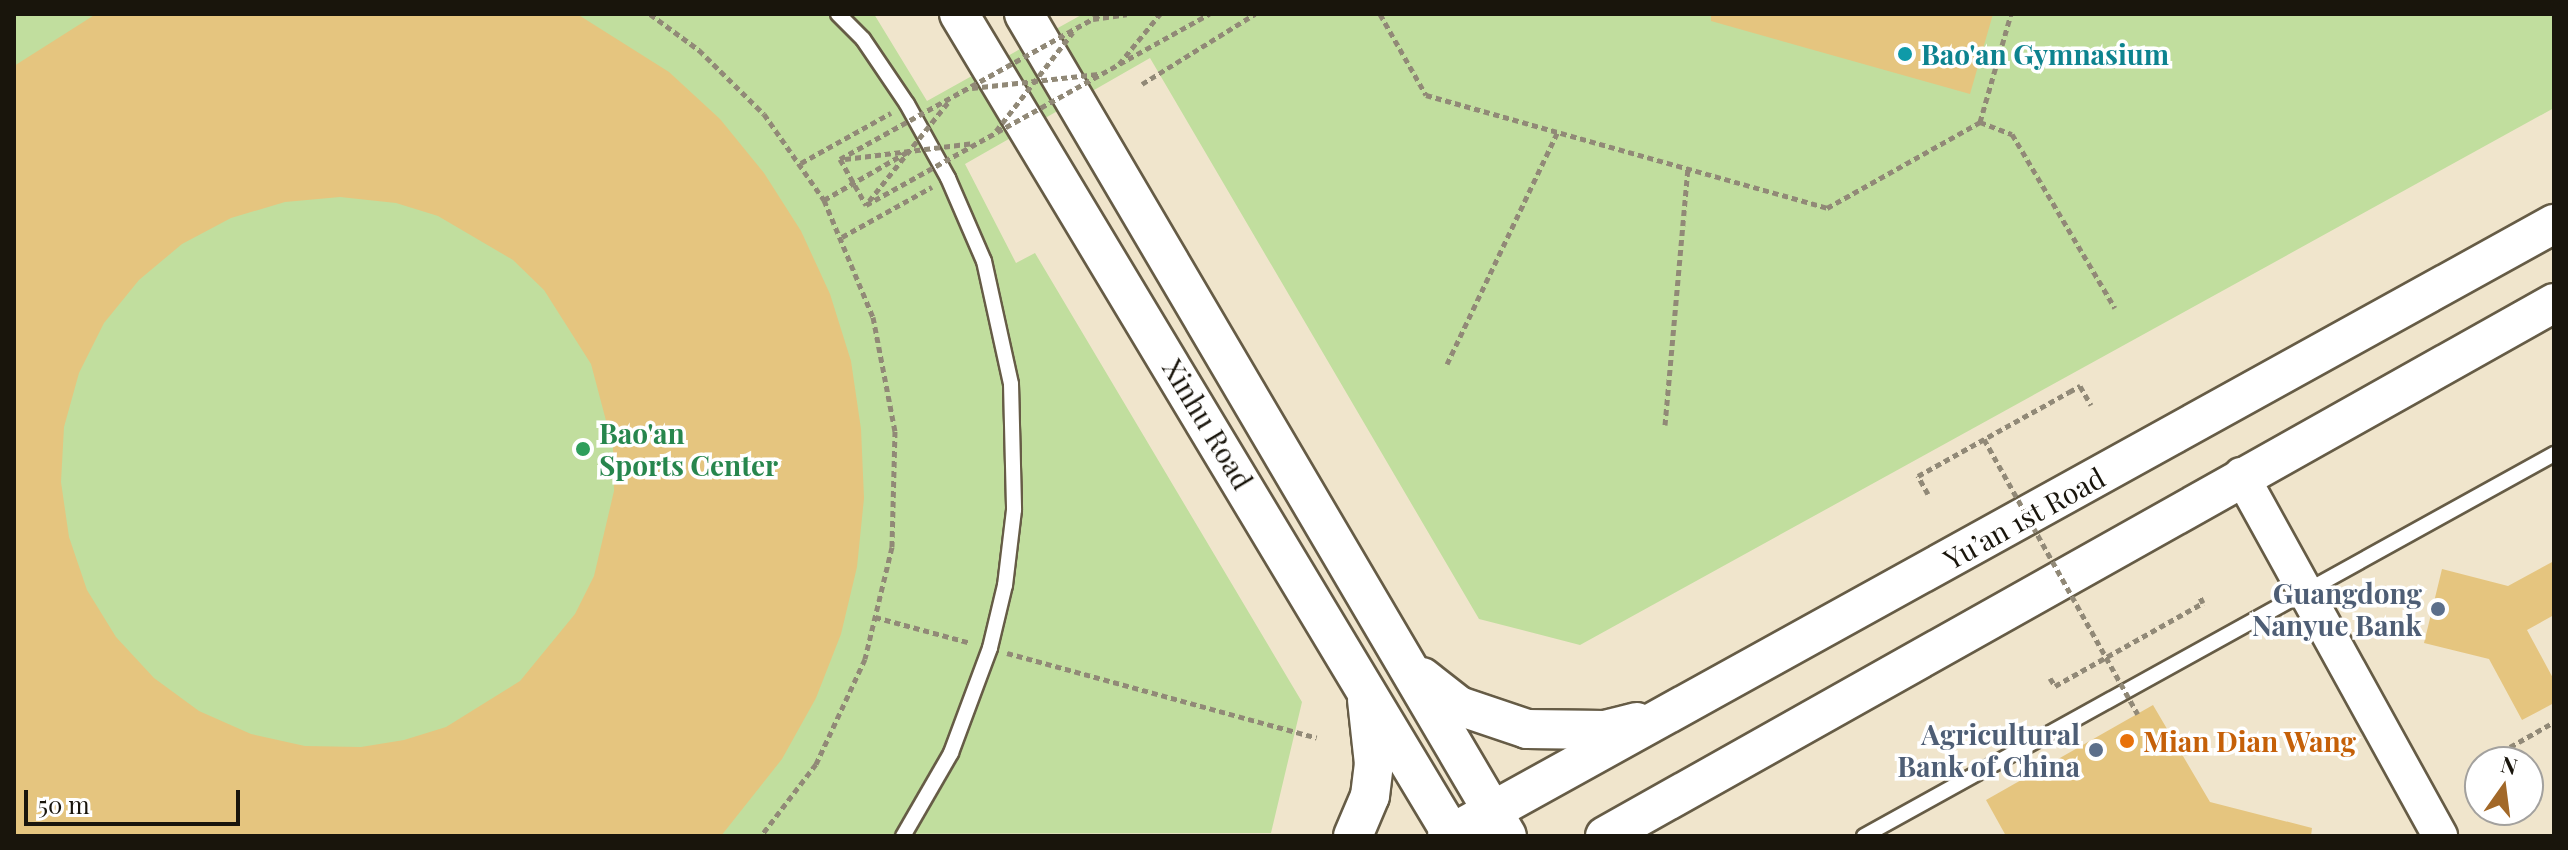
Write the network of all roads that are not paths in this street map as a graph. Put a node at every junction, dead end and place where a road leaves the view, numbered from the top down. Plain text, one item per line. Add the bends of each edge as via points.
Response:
1 (838, 14) edge
2 (959, 14) edge
3 (1024, 14) edge
4 (2554, 224) edge
5 (2554, 303) edge
6 (2554, 454) edge
7 (2241, 475) junction
8 (1342, 555) junction
9 (1301, 576) junction
10 (2304, 590) junction
11 (1393, 643) junction
12 (1356, 667) junction
13 (1671, 715) junction
14 (1715, 775) junction
15 (1500, 823) edge
16 (1451, 835) edge
17 (903, 836) edge
18 (1353, 836) edge
19 (1605, 836) edge
20 (1648, 836) edge
21 (1864, 836) edge
22 (2440, 836) edge

1 - 17 lane via 863,39 907,104 948,178 984,261 1011,384 1014,510 990,648 951,753
2 - 9 main road, Xinhu Road
3 - 8 main road, Xinhu Road
4 - 13 main road, Yu’an 1st Road
5 - 7 main road
6 - 10 lane
7 - 10 street
7 - 14 main road
8 - 9 main road via 1345,574 1330,589 1315,589
8 - 11 main road, Xinhu Road
9 - 12 main road, Xinhu Road
10 - 21 lane
10 - 22 street
11 - 13 main road via 1440,693 1503,724 1567,732 1605,730
11 - 15 main road, Xinhu Road
12 - 16 main road, Xinhu Road
12 - 18 main road via 1368,702 1374,764 1370,796
13 - 15 main road, Yu’an 1st Road
14 - 19 main road
14 - 20 main road via 1686,795
15 - 16 main road, Yu’an 1st Road

